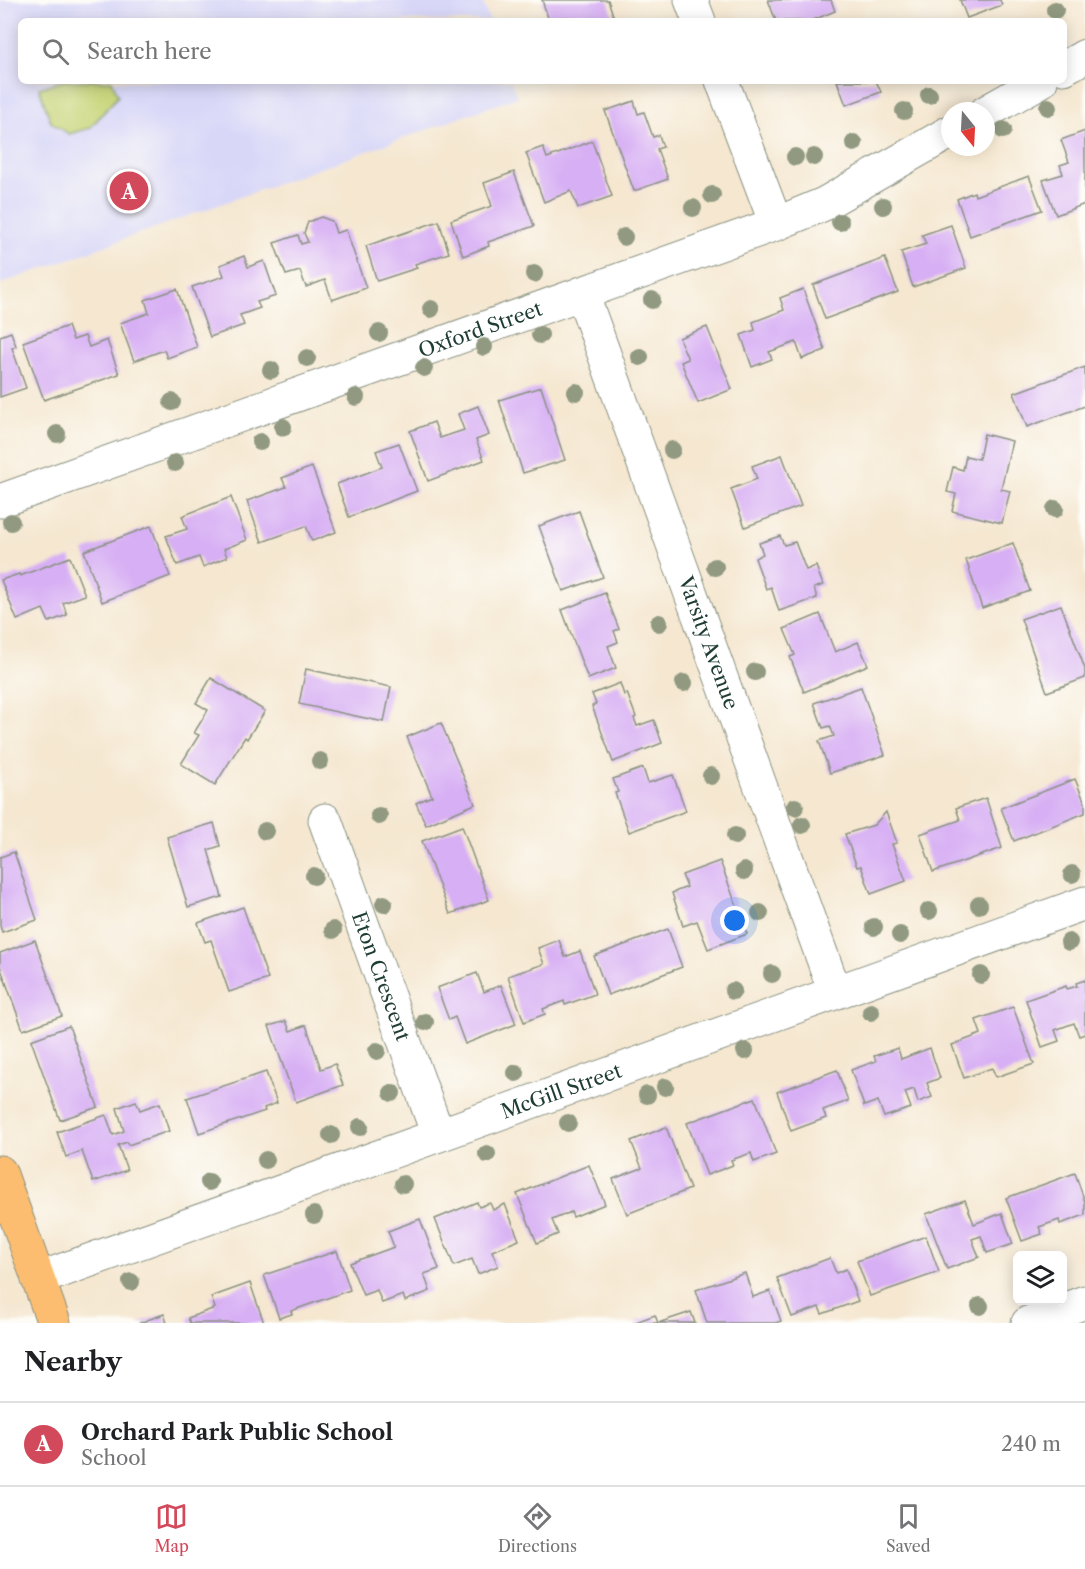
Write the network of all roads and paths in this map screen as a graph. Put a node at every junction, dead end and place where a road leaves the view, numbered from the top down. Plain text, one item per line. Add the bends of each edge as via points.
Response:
1 (691, 0) edge
2 (698, 18) edge
3 (1085, 56) edge
4 (1067, 66) edge
5 (723, 84) edge
6 (1036, 84) edge
7 (995, 107) edge
8 (941, 137) edge
9 (776, 224) junction
10 (582, 293) junction
11 (0, 501) edge
12 (325, 820) dead end
13 (1085, 903) edge
14 (835, 992) junction
15 (438, 1135) junction
16 (0, 1172) edge
17 (38, 1279) junction
18 (1085, 1302) edge
19 (54, 1323) edge
20 (1028, 1323) edge

1 - 2 street
3 - 4 street
5 - 9 street
6 - 7 street
8 - 9 street, Oxford Street via 824,204
9 - 10 street, Oxford Street
10 - 11 street, Oxford Street
10 - 14 street, Varsity Avenue
12 - 15 street, Eton Crescent
13 - 14 street, McGill Street
14 - 15 street, McGill Street
15 - 17 street, McGill Street
16 - 17 main road
17 - 19 main road
18 - 20 street

